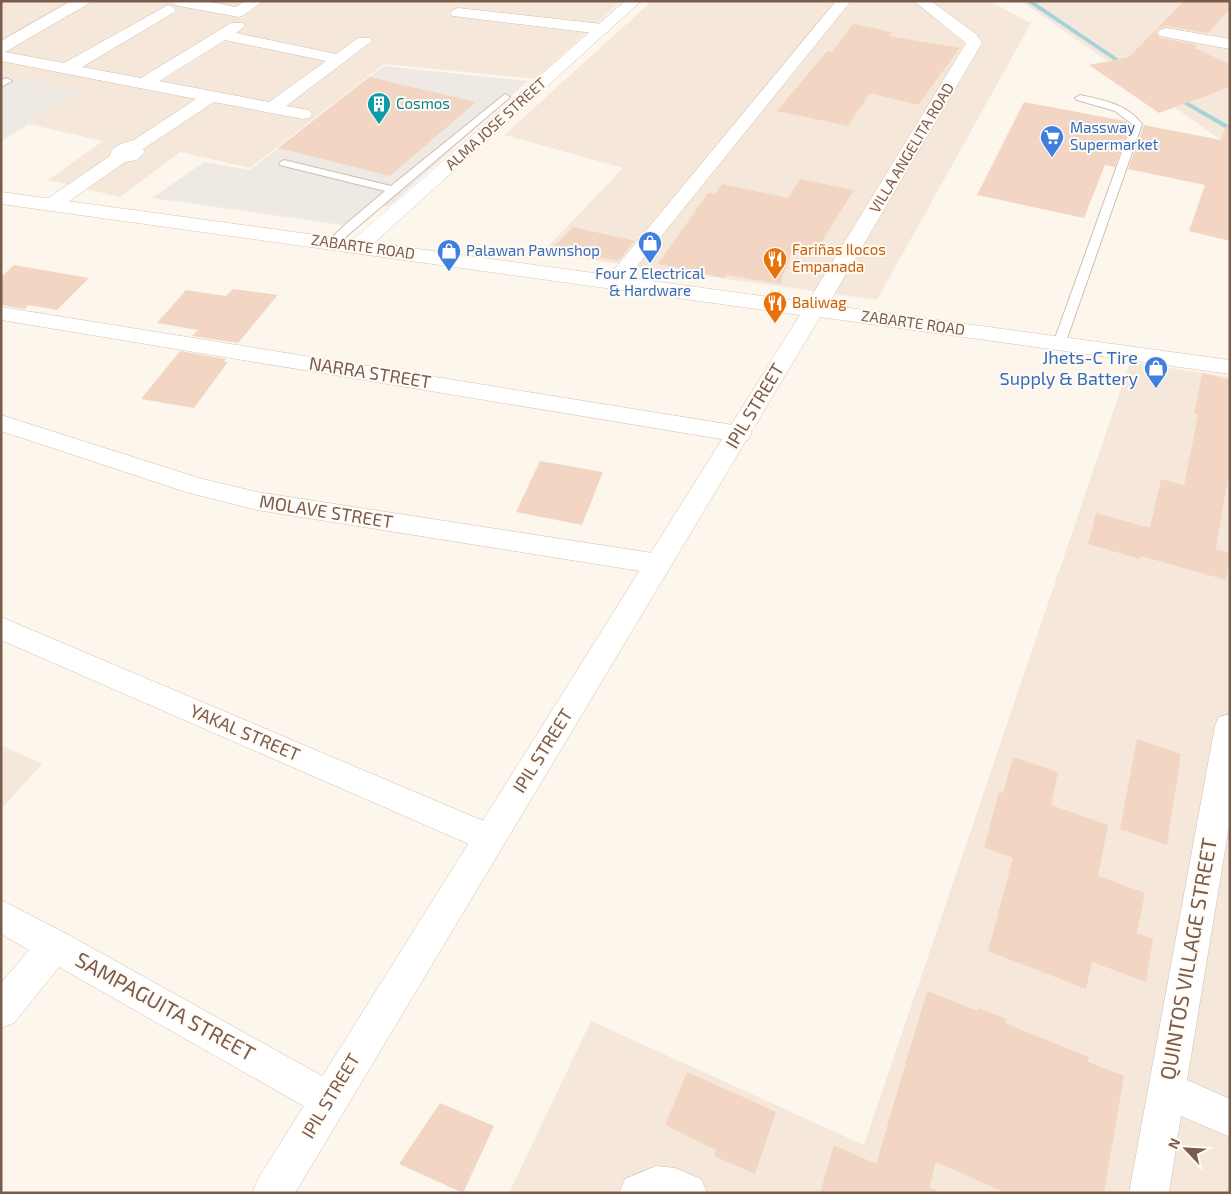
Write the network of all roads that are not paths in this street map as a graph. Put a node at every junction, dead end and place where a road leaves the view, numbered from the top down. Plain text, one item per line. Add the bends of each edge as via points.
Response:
1 (83, 1) edge
2 (256, 1) edge
3 (634, 1) edge
4 (844, 1) edge
5 (921, 1) edge
6 (173, 6) edge
7 (458, 13) dead end
8 (239, 24) dead end
9 (1230, 28) edge
10 (602, 29) junction
11 (1166, 33) dead end
12 (222, 35) junction
13 (364, 41) dead end
14 (1224, 43) edge
15 (1, 48) edge
16 (1, 56) edge
17 (339, 59) junction
18 (1230, 60) edge
19 (68, 68) junction
20 (145, 83) junction
21 (212, 96) junction
22 (504, 97) dead end
23 (1080, 98) dead end
24 (272, 108) junction
25 (303, 114) dead end
26 (284, 163) dead end
27 (392, 190) junction
28 (1, 198) edge
29 (51, 204) junction
30 (332, 243) junction
31 (358, 247) junction
32 (614, 282) junction
33 (814, 310) junction
34 (1, 313) edge
35 (1059, 344) junction
36 (1230, 367) edge
37 (1, 423) edge
38 (739, 434) junction
39 (659, 564) junction
40 (1, 628) edge
41 (1230, 726) edge
42 (489, 838) junction
43 (1, 916) edge
44 (55, 945) junction
45 (1, 1011) edge
46 (1166, 1090) junction
47 (329, 1100) junction
48 (1230, 1118) edge
49 (641, 1190) edge
50 (272, 1193) edge
51 (687, 1193) edge
52 (1149, 1193) edge

1 - 15 street
2 - 6 street via 239,12
3 - 10 street, ALMA JOSE STREET
4 - 32 street
5 - 33 street, VILLA ANGELITA ROAD via 974,43
6 - 19 street
7 - 10 street
8 - 12 street
9 - 14 street
10 - 31 street, ALMA JOSE STREET
11 - 14 street
12 - 17 street
12 - 20 street
13 - 17 street
14 - 18 street via 1220,52
16 - 19 street
17 - 24 street
19 - 20 street
20 - 21 street
21 - 24 street
21 - 29 street via 140,144 140,149 130,156 119,158
22 - 27 lane
23 - 35 lane via 1117,108 1129,114 1137,124
24 - 25 street
26 - 27 lane
27 - 30 lane
28 - 29 street, ZABARTE ROAD
29 - 30 street, ZABARTE ROAD
30 - 31 street, ZABARTE ROAD
31 - 32 street, ZABARTE ROAD
32 - 33 street, ZABARTE ROAD
33 - 35 street, ZABARTE ROAD
33 - 38 street, IPIL STREET
34 - 38 street, NARRA STREET
35 - 36 street, ZABARTE ROAD
37 - 39 street, MOLAVE STREET via 195,486 256,501
38 - 39 street, IPIL STREET
39 - 42 street, IPIL STREET
40 - 42 street, YAKAL STREET
41 - 46 street, QUINTOS VILLAGE STREET
42 - 47 street, IPIL STREET
43 - 44 street, SAMPAGUITA STREET
44 - 45 street
44 - 47 street, SAMPAGUITA STREET
46 - 48 street
46 - 52 street, QUINTOS VILLAGE STREET
47 - 50 street, IPIL STREET
49 - 51 street via 660,1184

